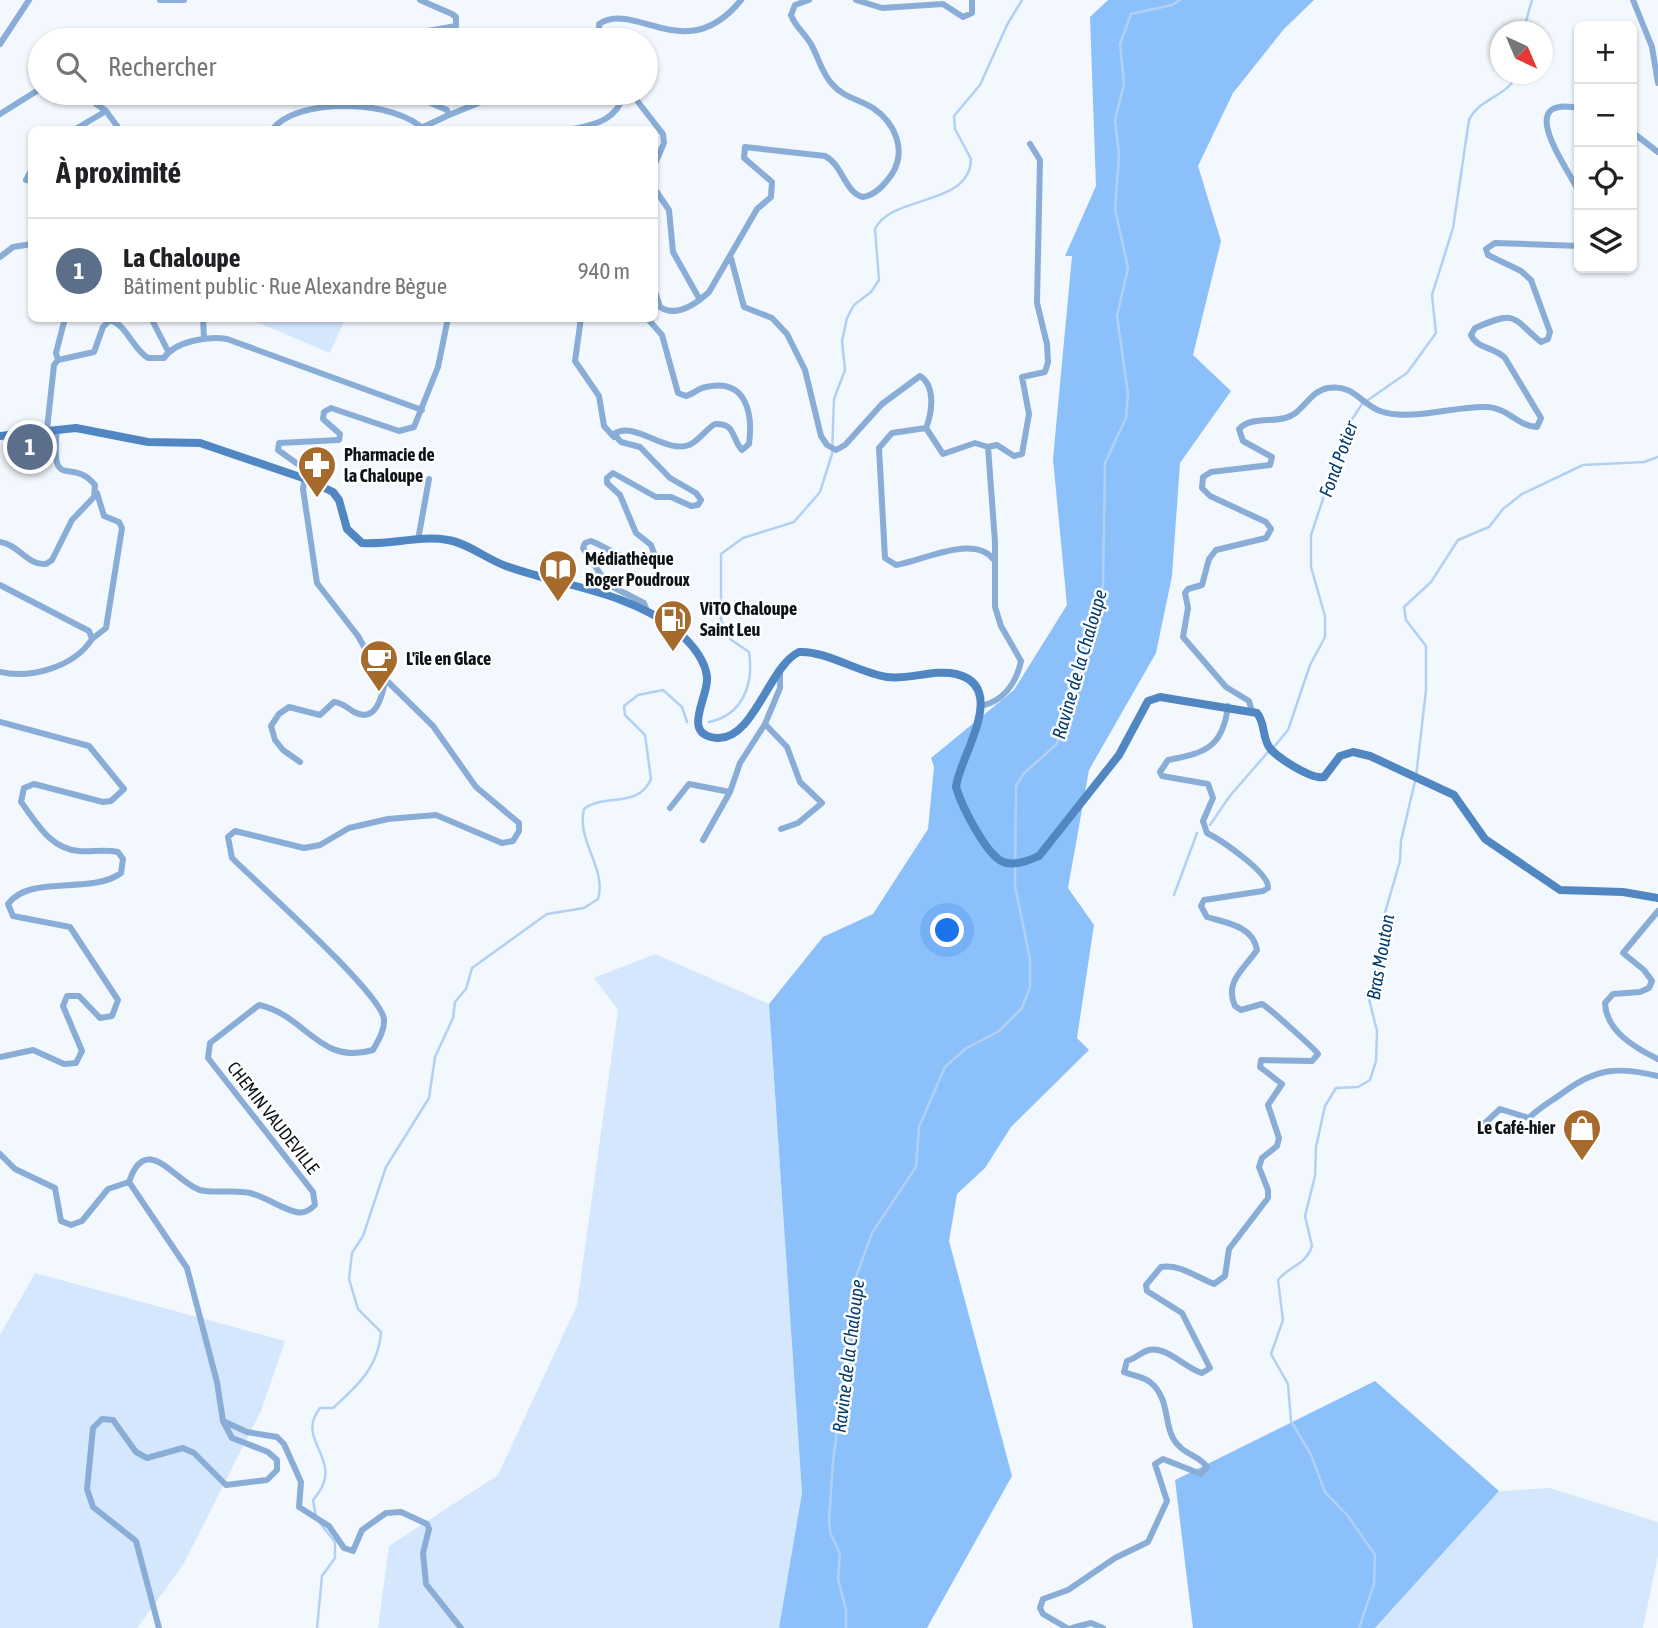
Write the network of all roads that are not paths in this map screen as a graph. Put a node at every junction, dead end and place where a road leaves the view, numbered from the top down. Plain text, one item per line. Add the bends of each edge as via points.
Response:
1 (29, 0) edge
2 (160, 0) edge
3 (184, 0) edge
4 (420, 0) edge
5 (741, 0) edge
6 (809, 0) edge
7 (856, 0) edge
8 (972, 0) edge
9 (1633, 0) edge
10 (445, 28) edge
11 (599, 28) edge
12 (0, 44) edge
13 (1658, 83) edge
14 (28, 96) edge
15 (98, 105) edge
16 (338, 105) edge
17 (353, 105) edge
18 (440, 105) edge
19 (474, 105) edge
20 (620, 105) edge
21 (640, 105) edge
22 (1574, 108) edge
23 (106, 110) junction
24 (0, 114) edge
25 (449, 115) junction
26 (80, 126) edge
27 (117, 126) edge
28 (276, 126) edge
29 (421, 126) edge
30 (428, 126) edge
31 (588, 126) edge
32 (657, 126) edge
33 (658, 128) edge
34 (1637, 136) edge
35 (1030, 144) dead end
36 (1658, 152) edge
37 (658, 157) edge
38 (28, 176) edge
39 (26, 180) dead end
40 (1574, 182) edge
41 (658, 194) edge
42 (28, 245) edge
43 (1574, 246) edge
44 (0, 257) edge
45 (731, 257) junction
46 (701, 300) junction
47 (658, 301) edge
48 (64, 322) edge
49 (108, 322) edge
50 (115, 322) edge
51 (152, 322) edge
52 (203, 322) edge
53 (447, 322) edge
54 (580, 322) edge
55 (651, 322) edge
56 (204, 338) junction
57 (168, 351) junction
58 (58, 360) junction
59 (422, 410) junction
60 (926, 428) junction
61 (47, 429) junction
62 (57, 429) junction
63 (0, 436) edge
64 (614, 437) junction
65 (988, 447) junction
66 (306, 479) junction
67 (429, 479) dead end
68 (96, 491) junction
69 (418, 540) junction
70 (0, 542) edge
71 (994, 560) junction
72 (0, 585) edge
73 (648, 613) junction
74 (92, 639) junction
75 (780, 670) junction
76 (0, 672) edge
77 (386, 679) junction
78 (981, 706) junction
79 (1228, 706) junction
80 (1252, 711) junction
81 (0, 722) edge
82 (765, 724) junction
83 (300, 762) dead end
84 (730, 792) junction
85 (670, 808) dead end
86 (781, 829) dead end
87 (703, 840) dead end
88 (1658, 898) edge
89 (1658, 911) edge
90 (0, 1057) edge
91 (1658, 1059) edge
92 (1658, 1076) edge
93 (1483, 1125) dead end
94 (0, 1154) edge
95 (129, 1182) junction
96 (223, 1421) junction
97 (159, 1628) edge
98 (461, 1628) edge
99 (1070, 1628) edge
100 (1103, 1628) edge

1 - 12 street
2 - 3 street
4 - 10 street via 456,17 456,26
5 - 11 street via 718,24 703,30 668,30 616,17 599,23
6 - 45 street via 795,5 793,21 834,86 876,110 891,126 898,160 883,184 863,197 853,192 836,162 825,156 745,147 744,158 772,182 774,193 757,209
7 - 8 street via 882,8 943,4 963,17 972,13
9 - 13 street via 1652,47
14 - 24 street
15 - 23 street
16 - 28 street via 317,108
17 - 29 street
18 - 25 street
19 - 25 street
20 - 31 street via 606,122
21 - 32 street
22 - 40 street via 1550,111 1546,125
23 - 26 street
23 - 27 street
25 - 30 street
33 - 37 street via 664,143
34 - 36 street
35 - 65 street via 1040,160 1037,303 1048,362 1045,372 1022,377 1029,414 1022,454 1014,456 997,445
38 - 39 street
41 - 46 street via 669,210 673,252
42 - 44 street via 13,247
43 - 80 street via 1495,243 1486,249 1488,255 1531,280 1550,332 1548,340 1541,342 1520,320 1501,317 1475,328 1471,335 1477,344 1504,358 1541,418 1537,427 1488,407 1388,412 1342,387 1327,388 1291,416 1241,426 1240,437 1269,454 1272,463 1211,472 1201,481 1210,496 1266,522 1270,529 1266,538 1216,550 1209,559 1204,583 1185,593 1188,615 1183,637 1226,687 1249,701
45 - 46 street
45 - 60 street via 744,307 777,321 801,360 827,445 836,450 845,445 883,404 920,376 930,391
46 - 47 street via 687,309 667,311
48 - 58 street
49 - 58 street via 94,352
50 - 57 street via 148,358 164,358
51 - 57 street
52 - 56 street
53 - 59 street via 438,367
54 - 64 street via 575,361 599,396 604,426
55 - 64 street via 662,335 678,393 686,396 706,387 723,387 744,398 752,419 749,444 746,449 739,448 734,431 723,424 715,424 694,443 681,447 624,430
56 - 57 street
56 - 59 street via 227,339
58 - 61 street
59 - 66 street via 414,427 399,431 326,409 323,419 340,434 339,440 277,446 305,467
60 - 65 street via 943,454 975,443
60 - 71 street via 892,433 879,448 885,558 896,565 973,547
61 - 62 main road
61 - 63 main road
62 - 66 main road via 98,431 148,442 200,443
62 - 68 street via 55,464 60,470 91,479
64 - 73 street via 640,447 670,478 701,500 691,506 671,497 656,497 621,475 613,473 607,478 636,533 654,552 644,559 624,558 591,541 583,548 607,584 644,603
65 - 71 street
66 - 69 main road via 337,496 347,529 362,543
66 - 77 street, CHEMIN VAUDEVILLE via 303,489 317,583
67 - 69 street
68 - 70 street via 46,564 31,561 13,545
68 - 74 street via 104,516 122,528 106,628
69 - 73 main road via 451,540 501,564 584,586
71 - 78 street via 997,618 1021,661 1001,698
72 - 74 street via 79,625
73 - 75 main road via 690,644 705,667 707,684 696,721 704,734 723,737 741,728
74 - 76 street via 75,655 40,673 18,676
75 - 78 main road via 794,655 804,652 878,676 956,674 974,685
75 - 82 street via 780,688
77 - 83 street via 378,706 370,714 334,702 320,715 289,707 279,715 271,726 275,740
77 - 95 street, CHEMIN VAUDEVILLE via 433,726 476,788 519,823 519,831 513,841 502,844 436,815 349,828 320,845 304,848 234,831 228,837 232,858 326,947 376,1002 384,1020 381,1037 373,1050 356,1055 326,1049 276,1009 259,1006 210,1043 208,1058 313,1192 315,1205 309,1211 298,1213 250,1193 199,1189 160,1161 143,1161 134,1167
78 - 79 main road via 956,787 990,851 1007,863 1039,856 1111,767 1148,701 1160,697
79 - 80 main road
79 - 99 street via 1215,744 1168,760 1160,772 1208,785 1213,797 1203,821 1207,833 1226,843 1269,881 1263,891 1214,897 1201,906 1207,916 1239,926 1256,942 1257,950 1231,989 1236,1006 1241,1010 1262,1004 1269,1008 1318,1054 1312,1061 1261,1060 1259,1067 1282,1084 1268,1105 1279,1138 1259,1167 1268,1198 1229,1249 1225,1276 1214,1284 1167,1266 1146,1285 1153,1296 1182,1313 1210,1368 1195,1371 1152,1350 1127,1361 1124,1372 1151,1383 1166,1405 1180,1447 1207,1467 1201,1474 1163,1459 1154,1464 1167,1501 1148,1542 1068,1590 1043,1599 1043,1614
80 - 88 main road via 1262,719 1273,752 1317,779 1348,752 1370,756 1454,794 1485,839 1560,890
81 - 90 street via 89,746 124,789 103,802 34,784 21,794 21,802 55,844 73,850 111,850 123,859 121,873 106,881 23,892 8,904 13,916 70,926 118,1005 112,1016 100,1018 79,996 67,996 63,1006 82,1051 76,1063 64,1064 33,1049
82 - 84 street via 740,763
82 - 86 street via 787,747 800,782 822,803 798,823
84 - 85 street via 689,784
84 - 87 street
89 - 91 street via 1623,953 1649,975 1649,988 1614,993 1605,1003 1607,1016 1623,1038
92 - 93 street via 1636,1069 1597,1073 1529,1118 1500,1109
94 - 95 street via 15,1169 55,1188 65,1224 82,1221 108,1189
95 - 96 street via 187,1268
96 - 97 street via 232,1438 277,1460 277,1470 267,1480 226,1485 183,1448 147,1458 136,1452 113,1420 102,1419 93,1428 87,1489 93,1507 136,1541
96 - 98 street via 247,1432 277,1437 284,1444 301,1482 299,1507 329,1526 344,1548 354,1551 362,1530 386,1513 401,1512 426,1524 426,1584
99 - 100 street via 1091,1623

